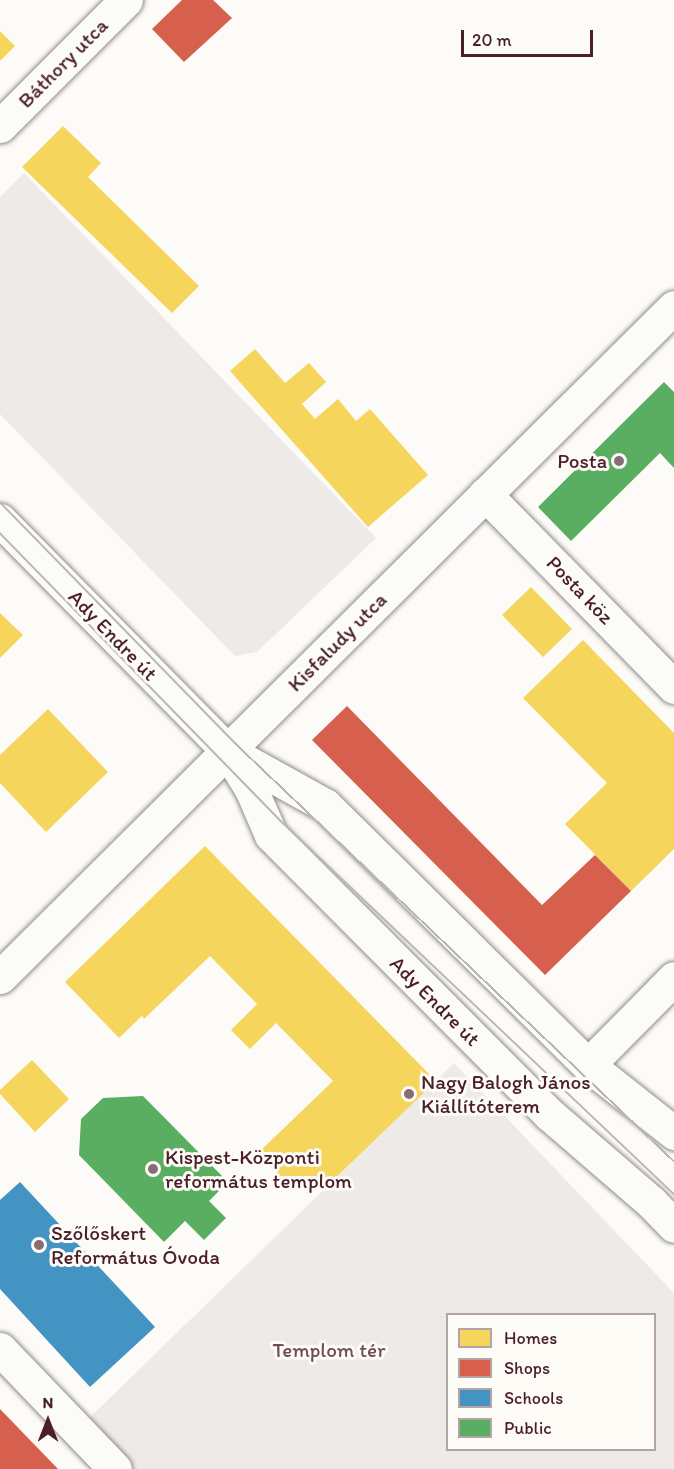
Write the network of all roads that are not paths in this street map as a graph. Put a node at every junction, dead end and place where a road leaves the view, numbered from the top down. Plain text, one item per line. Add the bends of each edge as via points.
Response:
1 (126, 0) edge
2 (0, 126) edge
3 (674, 307) edge
4 (485, 494) junction
5 (0, 519) edge
6 (674, 687) edge
7 (227, 750) junction
8 (0, 977) edge
9 (674, 978) edge
10 (588, 1065) junction
11 (674, 1133) edge
12 (674, 1226) edge
13 (0, 1349) edge
14 (115, 1469) edge

1 - 2 street, Báthory utca
3 - 4 street, Kisfaludy utca
4 - 6 street, Posta köz
4 - 7 street, Kisfaludy utca
5 - 7 street, Ady Endre út
7 - 8 street, Kisfaludy utca
7 - 10 street, Ady Endre út via 325,805
7 - 12 street, Ady Endre út via 271,835 541,1106
9 - 10 street
10 - 11 street, Ady Endre út
13 - 14 street

